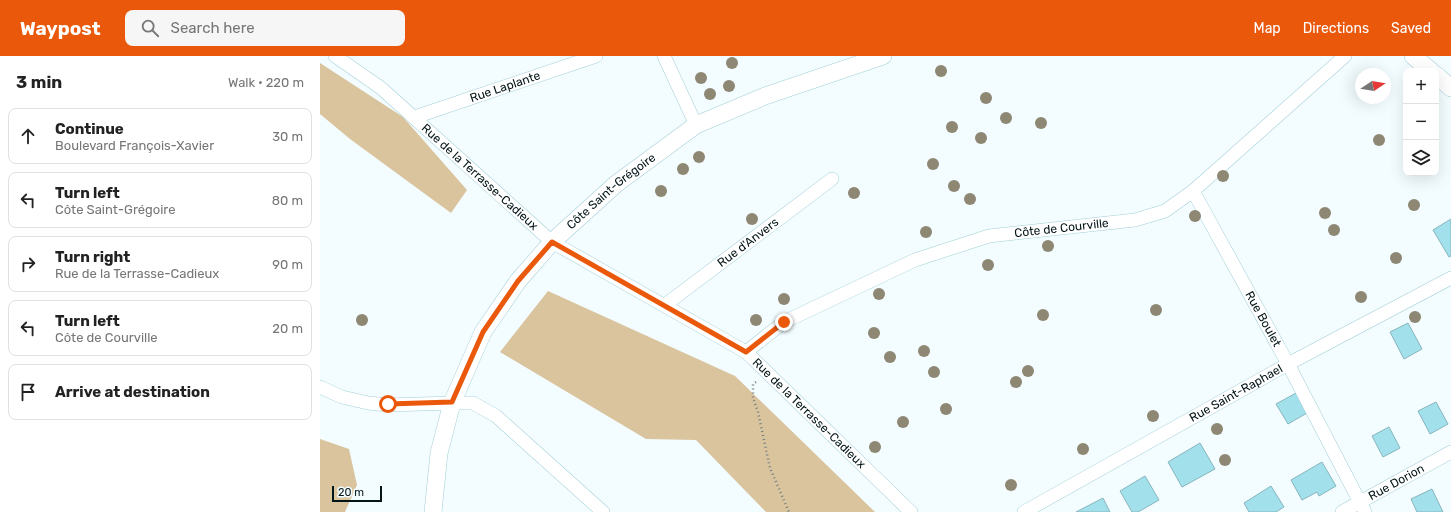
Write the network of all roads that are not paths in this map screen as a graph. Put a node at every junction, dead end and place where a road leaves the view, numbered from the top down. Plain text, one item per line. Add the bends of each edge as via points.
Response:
1 (334, 56) edge
2 (596, 56) edge
3 (664, 56) edge
4 (883, 56) edge
5 (1345, 56) edge
6 (1413, 56) edge
7 (1427, 68) edge
8 (1439, 78) edge
9 (1451, 88) edge
10 (415, 117) junction
11 (696, 125) junction
12 (832, 179) dead end
13 (1193, 191) junction
14 (552, 242) junction
15 (1451, 278) edge
16 (665, 305) junction
17 (746, 352) junction
18 (1288, 364) junction
19 (320, 387) edge
20 (452, 402) junction
21 (1451, 452) edge
22 (1362, 507) edge
23 (435, 510) edge
24 (603, 512) edge
25 (911, 512) edge
26 (1024, 512) edge
27 (1342, 512) edge

1 - 10 street, Rue de la Terrasse-Cadieux via 381,88
2 - 10 street, Rue Laplante
3 - 11 street
4 - 11 street, Côte Saint-Grégoire via 765,96
5 - 13 street, Côte de Courville
6 - 7 street
8 - 9 street
10 - 14 street, Rue de la Terrasse-Cadieux
11 - 14 street, Côte Saint-Grégoire via 616,184
12 - 16 street, Rue d'Anvers
13 - 17 street, Côte de Courville via 1165,211 1135,220 989,236 915,260 784,322
13 - 18 street, Rue Boulet
14 - 16 street, Rue de la Terrasse-Cadieux
14 - 20 street, Côte Saint-Grégoire via 518,281 483,332
15 - 18 street, Rue Saint-Raphael
16 - 17 street, Rue de la Terrasse-Cadieux
17 - 25 street, Rue de la Terrasse-Cadieux
18 - 22 street, Rue Boulet
18 - 26 street, Rue Saint-Raphael
19 - 20 street via 342,397 368,403
20 - 23 street, Côte Saint-Grégoire via 439,453
20 - 24 street via 473,404 496,416
21 - 22 street, Rue Dorion
22 - 27 street, Rue Dorion

